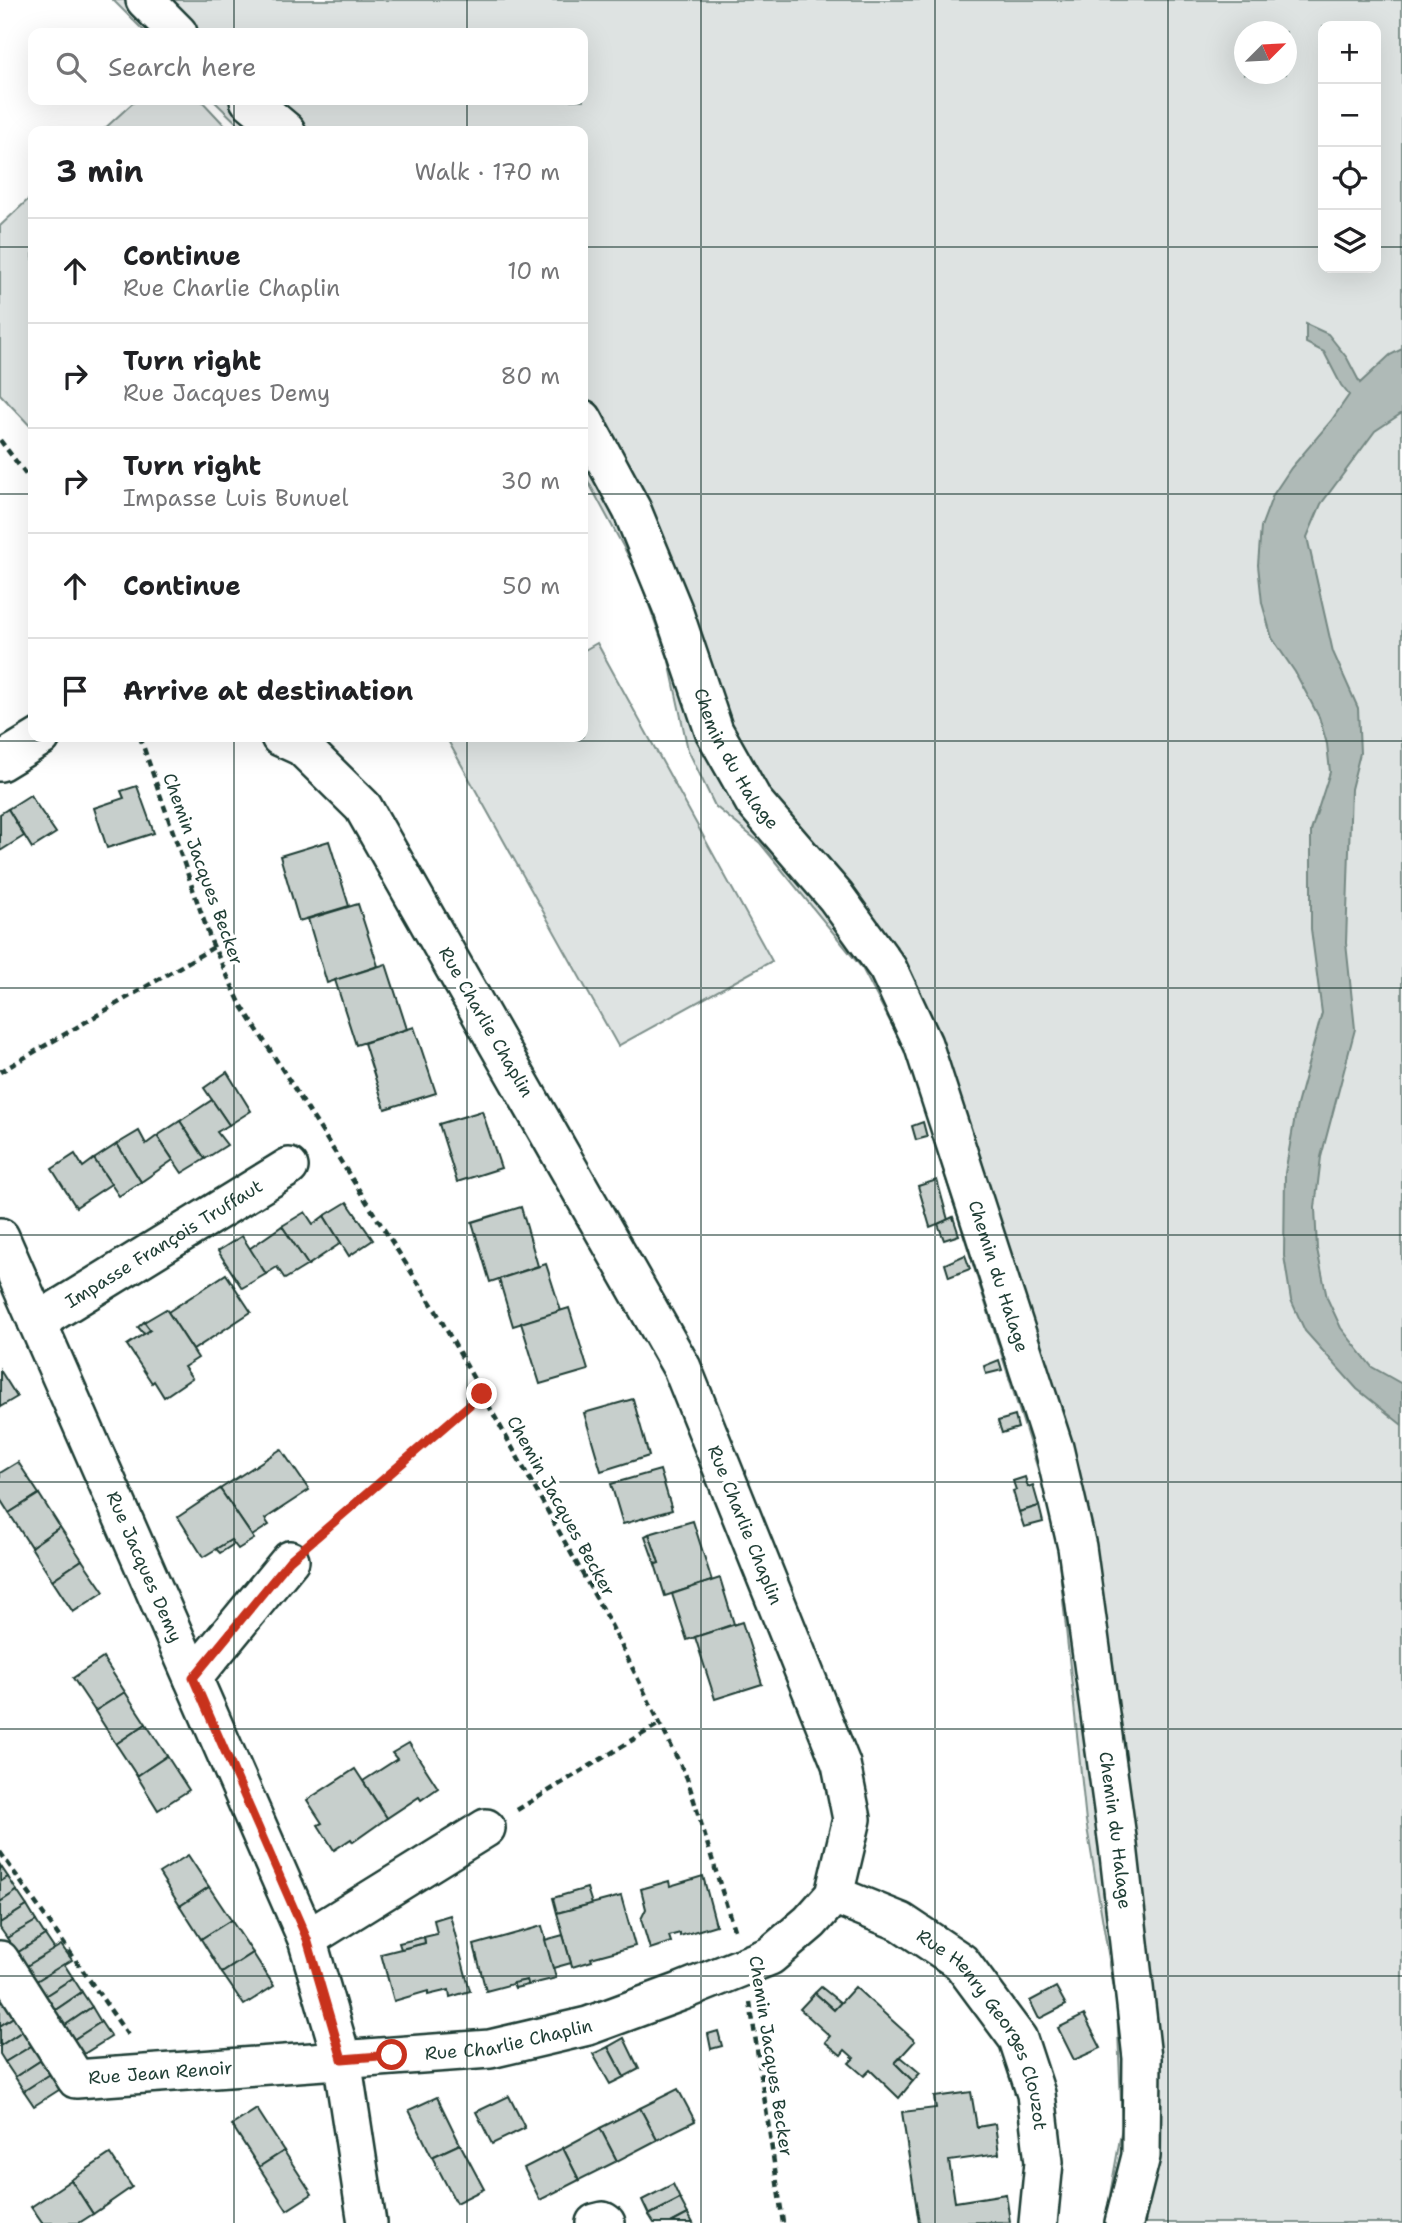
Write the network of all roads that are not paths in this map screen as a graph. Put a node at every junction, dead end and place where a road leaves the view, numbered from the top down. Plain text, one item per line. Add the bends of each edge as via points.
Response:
1 (145, 0) edge
2 (173, 28) edge
3 (255, 105) edge
4 (280, 126) edge
5 (588, 428) edge
6 (33, 742) edge
7 (291, 742) edge
8 (0, 762) edge
9 (289, 1167) dead end
10 (0, 1237) edge
11 (37, 1322) junction
12 (290, 1560) road end
13 (193, 1678) junction
14 (486, 1829) road end
15 (834, 1895) junction
16 (307, 1939) junction
17 (0, 1960) edge
18 (342, 2059) junction
19 (367, 2223) edge
20 (595, 2223) edge
21 (606, 2223) edge
22 (1038, 2223) edge
23 (1124, 2223) edge

1 - 2 street
3 - 4 street
5 - 23 street, Chemin du Halage via 632,510 673,610 714,731 754,802 836,897 888,969 923,1044 1054,1448 1077,1547 1142,2058 1141,2156
6 - 8 street
7 - 15 street, Rue Charlie Chaplin via 302,747 363,807 682,1368 841,1764 852,1819
9 - 11 street, Impasse François Truffaut
10 - 11 street, Rue Jacques Demy
11 - 13 street, Rue Jacques Demy
12 - 13 street
13 - 16 street, Rue Jacques Demy
14 - 16 street
15 - 18 street, Rue Charlie Chaplin via 770,1956 588,2026 490,2049
15 - 22 street, Rue Henry Georges Clouzot via 901,1922 961,1962 1018,2039 1036,2094 1044,2162
16 - 18 street, Rue Jacques Demy
17 - 18 street, Rue Jean Renoir via 76,2079
18 - 19 street, Rue Jacques Demy
20 - 21 street

